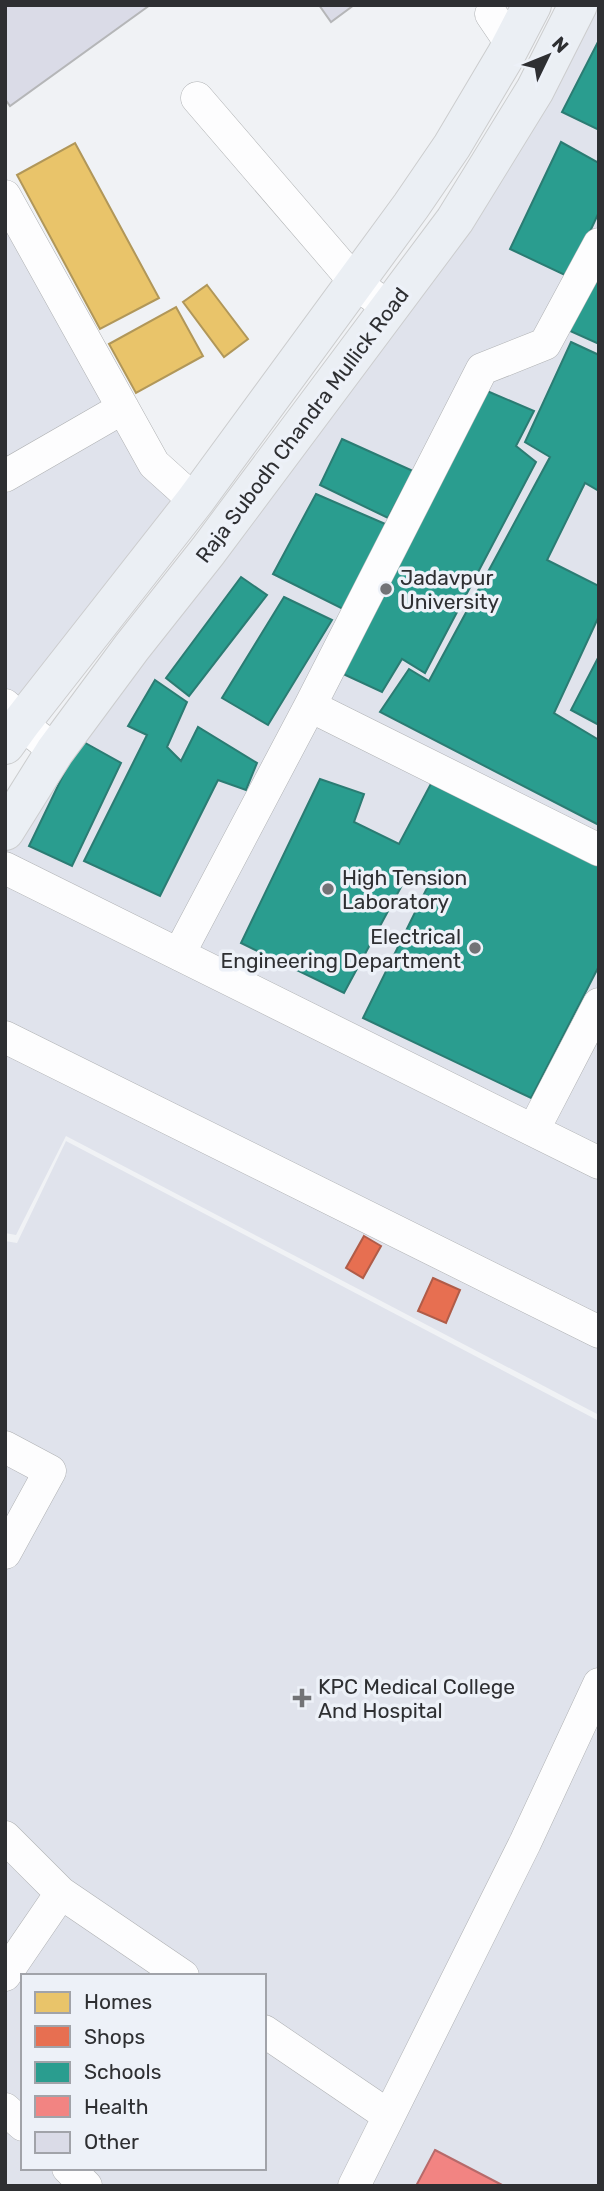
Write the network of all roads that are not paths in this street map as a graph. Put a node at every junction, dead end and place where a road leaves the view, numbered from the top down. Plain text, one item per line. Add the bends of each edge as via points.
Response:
1 (532, 5) edge
2 (578, 5) edge
3 (197, 98) dead end
4 (5, 196) edge
5 (599, 244) edge
6 (356, 283) junction
7 (389, 308) junction
8 (123, 408) junction
9 (5, 476) edge
10 (195, 501) junction
11 (310, 706) junction
12 (9, 731) edge
13 (49, 760) junction
14 (5, 831) edge
15 (599, 850) edge
16 (5, 868) edge
17 (179, 954) junction
18 (599, 1004) edge
19 (5, 1037) edge
20 (534, 1129) junction
21 (599, 1163) edge
22 (599, 1332) edge
23 (5, 1447) edge
24 (5, 1553) edge
25 (599, 1684) edge
26 (5, 1837) edge
27 (61, 1893) junction
28 (180, 1974) edge
29 (5, 1975) edge
30 (266, 2032) edge
31 (5, 2109) edge
32 (389, 2116) junction
33 (21, 2123) edge
34 (70, 2170) edge
35 (86, 2186) edge
36 (354, 2186) edge

1 - 6 main road, Raja Subodh Chandra Mullick Road via 501,30 452,146
2 - 7 main road, Raja Subodh Chandra Mullick Road via 536,90 455,219
3 - 6 street
4 - 8 street
5 - 11 street via 545,344 482,369
6 - 7 street
6 - 10 main road, Raja Subodh Chandra Mullick Road
7 - 13 main road, Raja Subodh Chandra Mullick Road
8 - 9 street
8 - 10 street via 154,464
10 - 12 main road, Raja Subodh Chandra Mullick Road
11 - 15 street
11 - 17 street
12 - 13 street
13 - 14 main road, Raja Subodh Chandra Mullick Road
16 - 17 street
17 - 20 street
18 - 20 street
19 - 22 street
20 - 21 street
23 - 24 street via 50,1471
25 - 32 street
26 - 27 street
27 - 28 street
27 - 29 street
30 - 32 street
31 - 33 street
32 - 36 street
34 - 35 street

